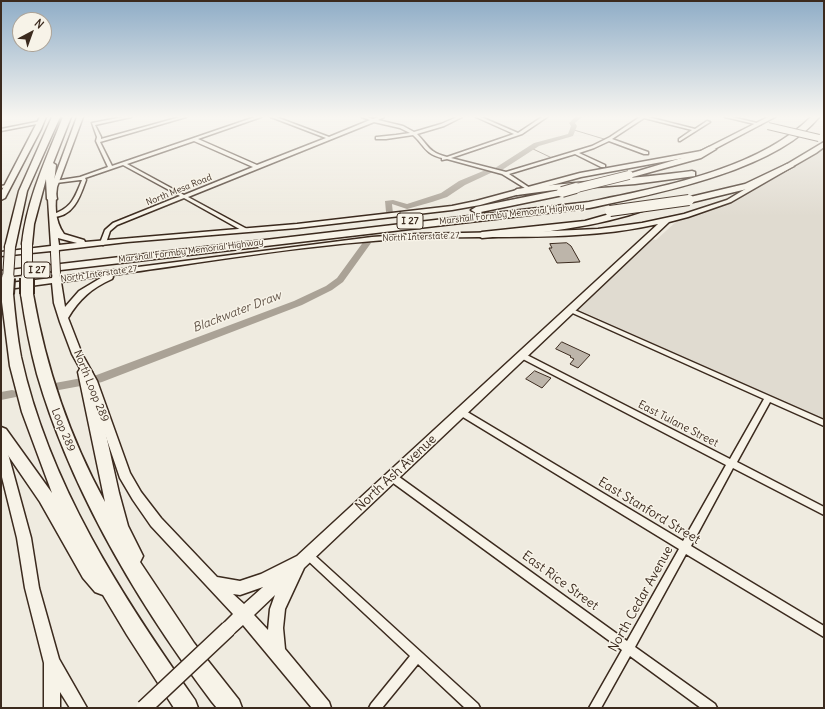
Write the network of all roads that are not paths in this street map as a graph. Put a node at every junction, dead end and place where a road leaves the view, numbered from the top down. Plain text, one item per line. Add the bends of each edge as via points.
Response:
1 (25, 150) edge
2 (41, 150) edge
3 (55, 150) edge
4 (56, 150) edge
5 (68, 150) edge
6 (102, 150) edge
7 (161, 150) edge
8 (219, 150) edge
9 (299, 150) edge
10 (427, 150) edge
11 (468, 150) edge
12 (583, 150) edge
13 (638, 150) edge
14 (708, 150) edge
15 (710, 150) edge
16 (752, 150) edge
17 (771, 150) edge
18 (810, 150) edge
19 (576, 153) junction
20 (646, 153) dead end
21 (767, 153) junction
22 (444, 158) junction
23 (123, 163) junction
24 (603, 166) dead end
25 (790, 166) junction
26 (257, 167) junction
27 (111, 168) junction
28 (506, 174) junction
29 (692, 174) junction
30 (81, 178) junction
31 (56, 182) junction
32 (4, 187) edge
33 (528, 189) junction
34 (517, 192) junction
35 (184, 197) junction
36 (1, 198) edge
37 (52, 199) junction
38 (53, 216) junction
39 (666, 221) junction
40 (392, 223) junction
41 (53, 225) junction
42 (631, 227) junction
43 (246, 230) junction
44 (482, 235) junction
45 (647, 239) junction
46 (103, 243) junction
47 (238, 245) junction
48 (5, 250) edge
49 (55, 250) junction
50 (1, 268) edge
51 (138, 269) junction
52 (1, 274) edge
53 (56, 276) junction
54 (4, 290) edge
55 (570, 310) junction
56 (64, 317) junction
57 (521, 355) junction
58 (85, 372) junction
59 (768, 398) junction
60 (461, 412) junction
61 (824, 423) edge
62 (1, 432) edge
63 (1, 450) edge
64 (731, 464) junction
65 (392, 477) junction
66 (824, 511) edge
67 (685, 547) junction
68 (306, 556) junction
69 (214, 583) junction
70 (121, 609) junction
71 (244, 615) junction
72 (168, 622) junction
73 (824, 632) edge
74 (628, 648) junction
75 (278, 653) junction
76 (417, 656) junction
77 (52, 662) junction
78 (52, 708) edge
79 (79, 708) edge
80 (144, 708) edge
81 (187, 708) edge
82 (231, 708) edge
83 (323, 708) edge
84 (375, 708) edge
85 (474, 708) edge
86 (595, 708) edge
87 (711, 708) edge

1 - 32 main road
2 - 48 highway via 23,191
3 - 72 highway, Loop 289, bridge via 37,191 26,244 27,294 43,376 65,437 90,491 117,542
4 - 37 highway via 50,183
5 - 31 main road, North Loop 289
6 - 27 street
7 - 23 street
8 - 26 street
9 - 26 street, North Mesa Road
10 - 22 street
11 - 22 street
12 - 19 street
13 - 20 street
14 - 33 main road, North Interstate 27 via 680,158 580,175
15 - 40 highway, bridge via 698,156 562,192 498,206
16 - 29 highway, Marshall Formby Memorial Highway / I 27
17 - 21 highway, Marshall Formby Memorial Highway / I 27
18 - 25 main road, North Interstate 27
19 - 24 street
19 - 28 street
21 - 44 highway via 716,178 610,219 575,226
21 - 47 highway, Marshall Formby Memorial Highway / I 27 via 682,184 589,205
22 - 28 street
23 - 27 street
23 - 35 street
25 - 39 main road, North Interstate 27 via 732,200
25 - 47 highway, bridge via 748,186 689,200 490,224
26 - 35 street, North Mesa Road
27 - 30 street
28 - 33 street
29 - 34 highway via 635,181 554,186
29 - 40 highway, Marshall Formby Memorial Highway / I 27 via 577,201
30 - 31 street
30 - 38 street via 84,180 73,207
31 - 37 main road, North Loop 289
32 - 36 main road
33 - 34 main road, North Interstate 27
34 - 43 main road, North Interstate 27 via 452,208
35 - 43 street
35 - 46 street, North Mesa Road via 115,224 108,230
37 - 38 main road, North Loop 289
38 - 41 main road, North Loop 289
39 - 42 main road, North Interstate 27
39 - 45 main road, North Ash Avenue
40 - 50 highway, Marshall Formby Memorial Highway / I 27
41 - 46 main road via 66,239
41 - 49 main road, North Loop 289
42 - 44 main road, North Interstate 27 via 565,234
42 - 45 main road via 645,232
43 - 46 main road, North Interstate 27
44 - 51 main road, North Interstate 27 via 375,239 215,257
45 - 55 main road, North Ash Avenue
46 - 49 main road, North Interstate 27
47 - 52 highway, Marshall Formby Memorial Highway / I 27
48 - 49 main road, North Interstate 27
48 - 54 highway, bridge
49 - 53 main road, North Loop 289, bridge
51 - 53 main road, North Interstate 27
51 - 56 main road via 110,277 87,288 78,296
53 - 54 main road, North Interstate 27
53 - 56 main road, North Loop 289
54 - 70 highway via 16,364 38,438 81,536
55 - 57 main road, North Ash Avenue
55 - 59 street
56 - 58 main road, North Loop 289
57 - 60 main road, North Ash Avenue
57 - 64 street, East Tulane Street
58 - 69 main road, North Loop 289 via 92,382 124,474 137,496 156,522
58 - 72 highway via 120,526
59 - 61 street
59 - 64 street, North Cedar Avenue
60 - 65 main road, North Ash Avenue
60 - 67 street, East Stanford Street
62 - 70 highway via 46,497 90,572
63 - 77 main road via 24,538 32,588
64 - 66 street, East Tulane Street
64 - 67 street, North Cedar Avenue
65 - 68 main road, North Ash Avenue
65 - 74 street, East Rice Street
67 - 73 street, East Stanford Street
67 - 74 street, North Cedar Avenue
68 - 69 main road via 252,585 240,588
68 - 71 main road, North Ash Avenue
68 - 75 main road via 278,604 275,624
68 - 76 street
69 - 71 main road, North Loop 289
70 - 81 highway
71 - 75 main road, North Loop 289
71 - 80 main road, North Ash Avenue, bridge
72 - 82 highway, Loop 289
74 - 86 street, North Cedar Avenue
74 - 87 street, East Rice Street
75 - 83 main road, North Loop 289
76 - 84 street
76 - 85 street
77 - 78 main road
77 - 79 main road

